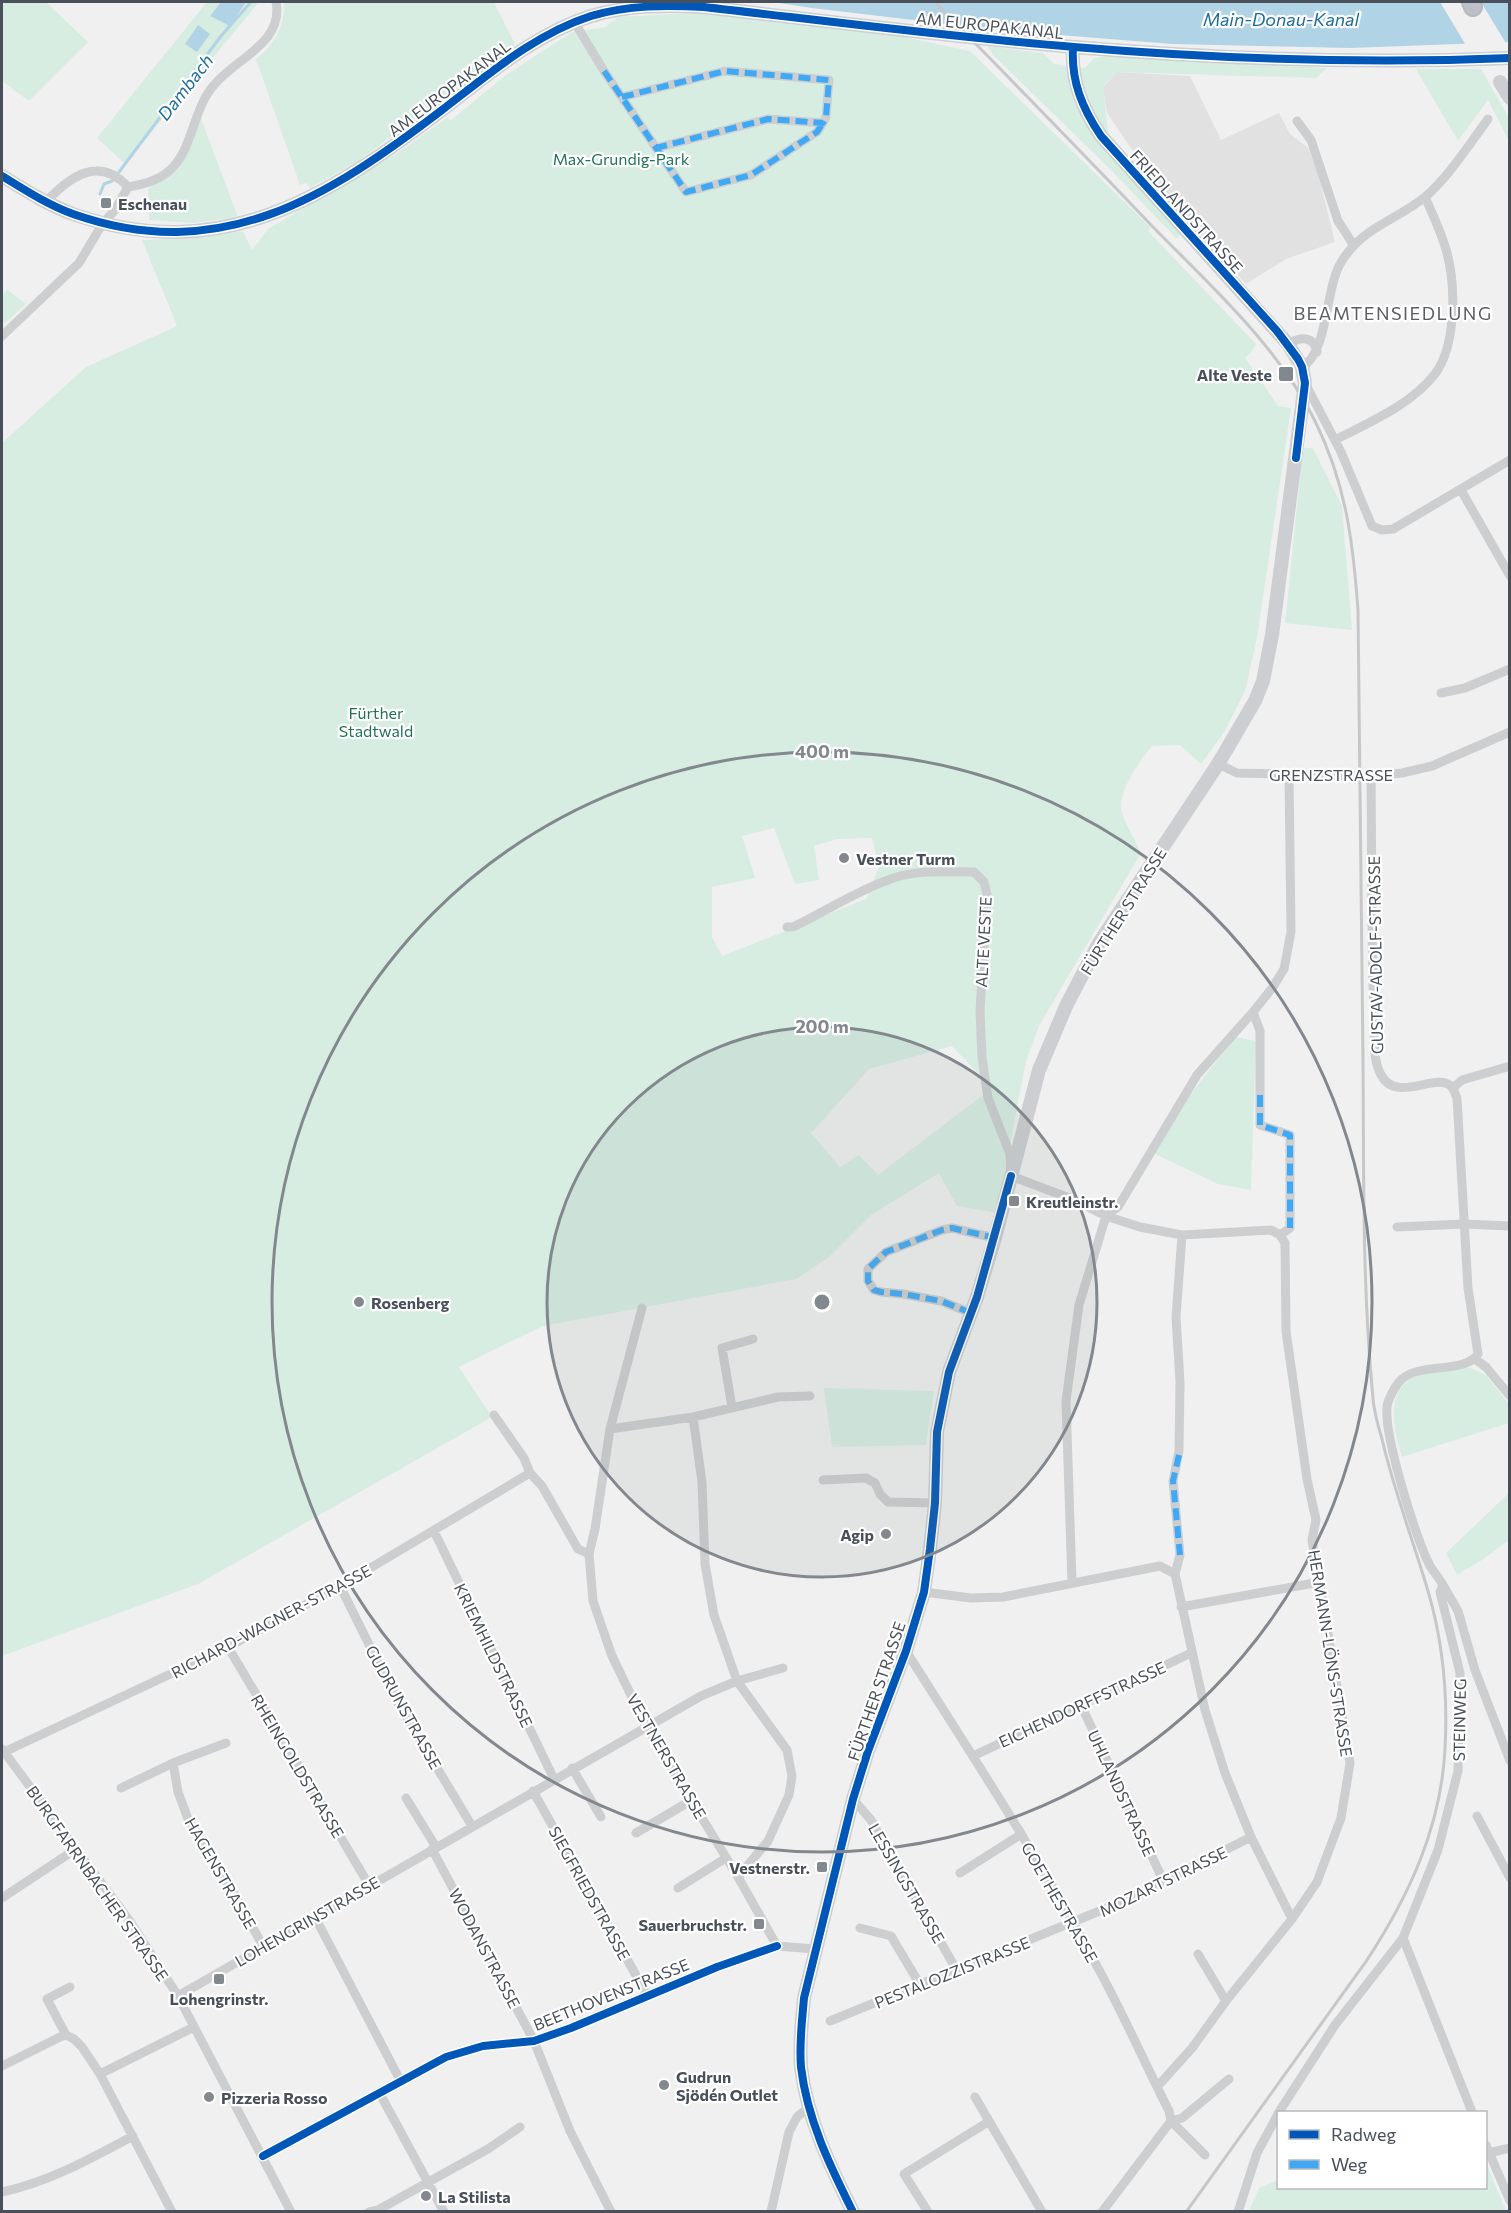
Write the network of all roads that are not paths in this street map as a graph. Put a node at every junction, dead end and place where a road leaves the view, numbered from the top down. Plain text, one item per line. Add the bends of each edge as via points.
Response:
1 (276, 2) edge
2 (575, 23) junction
3 (1073, 47) junction
4 (1509, 58) edge
5 (1500, 82) dead end
6 (622, 97) junction
7 (1509, 98) edge
8 (1488, 119) dead end
9 (1297, 121) dead end
10 (823, 123) junction
11 (656, 148) junction
12 (2, 176) edge
13 (128, 187) junction
14 (1425, 197) junction
15 (46, 202) junction
16 (102, 223) junction
17 (1353, 244) junction
18 (1324, 321) junction
19 (2, 336) edge
20 (1306, 338) junction
21 (1288, 344) junction
22 (1317, 352) junction
23 (1302, 367) junction
24 (1305, 383) junction
25 (1335, 440) junction
26 (1509, 460) edge
27 (1461, 490) junction
28 (1509, 576) edge
29 (1509, 669) edge
30 (1442, 693) dead end
31 (1509, 732) edge
32 (1218, 764) junction
33 (1289, 775) junction
34 (1371, 776) junction
35 (787, 927) dead end
36 (1253, 1012) junction
37 (1509, 1066) edge
38 (1453, 1088) junction
39 (1011, 1176) junction
40 (1106, 1216) junction
41 (1464, 1224) junction
42 (1509, 1226) edge
43 (1397, 1227) dead end
44 (1280, 1234) junction
45 (1182, 1235) junction
46 (995, 1238) junction
47 (642, 1308) dead end
48 (971, 1313) junction
49 (753, 1339) dead end
50 (1476, 1356) junction
51 (810, 1396) dead end
52 (1509, 1396) edge
53 (732, 1407) junction
54 (494, 1415) dead end
55 (693, 1417) junction
56 (610, 1429) junction
57 (530, 1473) junction
58 (823, 1480) dead end
59 (935, 1503) junction
60 (434, 1531) junction
61 (590, 1554) junction
62 (1175, 1574) junction
63 (1320, 1582) junction
64 (1072, 1583) junction
65 (1443, 1585) junction
66 (340, 1586) junction
67 (924, 1592) junction
68 (1181, 1607) junction
69 (228, 1647) junction
70 (906, 1651) junction
71 (1191, 1653) junction
72 (783, 1668) dead end
73 (1475, 1670) junction
74 (1460, 1673) junction
75 (737, 1681) junction
76 (1081, 1705) junction
77 (646, 1725) junction
78 (226, 1743) dead end
79 (2, 1751) edge
80 (973, 1756) junction
81 (1509, 1761) edge
82 (173, 1763) junction
83 (572, 1768) junction
84 (554, 1779) junction
85 (121, 1788) dead end
86 (533, 1791) junction
87 (406, 1798) dead end
88 (853, 1799) junction
89 (692, 1800) junction
90 (1477, 1816) dead end
91 (601, 1817) dead end
92 (472, 1826) junction
93 (636, 1833) dead end
94 (1020, 1834) junction
95 (1251, 1837) junction
96 (434, 1848) junction
97 (76, 1849) junction
98 (726, 1858) junction
99 (960, 1873) dead end
100 (738, 1877) junction
101 (1509, 1878) edge
102 (1163, 1880) junction
103 (369, 1885) junction
104 (678, 1888) dead end
105 (2, 1898) edge
106 (315, 1917) junction
107 (1292, 1919) junction
108 (1074, 1923) junction
109 (860, 1928) dead end
110 (1403, 1938) junction
111 (263, 1946) junction
112 (777, 1946) junction
113 (815, 1949) junction
114 (1198, 1954) dead end
115 (956, 1970) junction
116 (919, 1983) junction
117 (70, 1986) dead end
118 (647, 1995) junction
119 (178, 1996) junction
120 (1226, 2001) junction
121 (830, 2021) dead end
122 (194, 2027) junction
123 (66, 2035) junction
124 (534, 2041) junction
125 (2, 2066) edge
126 (100, 2074) junction
127 (1229, 2079) dead end
128 (400, 2080) junction
129 (1157, 2087) junction
130 (379, 2092) junction
131 (975, 2097) dead end
132 (808, 2108) junction
133 (1280, 2111) edge
134 (1472, 2111) edge
135 (1277, 2117) edge
136 (1171, 2121) junction
137 (988, 2122) junction
138 (520, 2127) dead end
139 (132, 2136) junction
140 (1509, 2148) edge
141 (1487, 2149) edge
142 (1205, 2155) dead end
143 (262, 2156) junction
144 (428, 2183) junction
145 (2, 2192) edge
146 (1509, 2201) edge
147 (172, 2211) edge
148 (291, 2211) edge
149 (369, 2211) edge
150 (444, 2211) edge
151 (611, 2211) edge
152 (771, 2211) edge
153 (853, 2211) edge
154 (928, 2211) edge
155 (1042, 2211) edge
156 (1102, 2211) edge
157 (1238, 2211) edge

1 - 13 street via 274,28 264,43 211,87 175,166 160,179
2 - 3 main road, AM EUROPAKANAL via 630,8 665,5
2 - 6 street
2 - 16 main road, AM EUROPAKANAL via 520,51 397,144 314,196 233,226 174,233 140,232
3 - 4 main road, AM EUROPAKANAL via 1259,59
3 - 21 main road, FRIEDLANDSTRASSE via 1073,75 1080,101 1101,136
5 - 7 main road
6 - 10 street via 725,71 830,80
6 - 11 street
8 - 14 street
9 - 17 street via 1311,140 1338,221
10 - 11 street via 768,119
10 - 11 street via 816,132 751,175 686,192
12 - 15 main road, AM EUROPAKANAL
13 - 15 street via 108,172 93,171 65,184
13 - 16 street
14 - 17 street
14 - 25 street via 1448,254 1453,282 1446,352 1434,374 1411,396 1386,414
15 - 16 main road, AM EUROPAKANAL
16 - 19 street via 79,263
17 - 18 street via 1335,275
18 - 20 street
18 - 22 street
20 - 21 street
20 - 22 street via 1314,342
21 - 23 main road, FRIEDLANDSTRASSE
22 - 23 street
23 - 24 main road, FRIEDLANDSTRASSE
24 - 25 street, FRIEDLANDSTRASSE
24 - 32 main road, FÜRTHER STRASSE via 1263,681 1256,701
25 - 27 street, FRIEDLANDSTRASSE via 1372,526 1382,530 1393,529
26 - 27 street
27 - 28 street
29 - 30 street via 1465,688
31 - 34 street, GRENZSTRASSE via 1432,766
32 - 33 street, GRENZSTRASSE via 1237,773
32 - 39 main road, FÜRTHER STRASSE via 1100,943 1067,1004 1040,1070
33 - 34 street, GRENZSTRASSE
33 - 36 street via 1289,952 1284,969
34 - 38 street, GUSTAV-ADOLF-STRASSE via 1373,995 1380,1074 1400,1089 1441,1083
35 - 39 street, ALTE VESTE via 900,876 974,872 984,882 987,894 980,1012 982,1057 988,1098 1010,1154
36 - 40 street via 1197,1075 1118,1207
36 - 44 street via 1260,1031 1260,1125 1290,1135 1290,1228
37 - 38 street via 1462,1080
38 - 41 street
39 - 40 street
39 - 46 main road, FÜRTHER STRASSE
40 - 45 street
40 - 64 street via 1079,1305 1065,1401
41 - 42 street
41 - 43 street
41 - 50 street
44 - 45 street via 1271,1230
44 - 63 street, HERMANN-LÖNS-STRASSE via 1285,1243 1286,1331 1316,1520 1312,1540
45 - 62 street via 1176,1317 1179,1455 1173,1481 1180,1555
46 - 48 main road, FÜRTHER STRASSE
46 - 48 street via 952,1228 942,1230 886,1252 868,1269 868,1281 880,1293 941,1301
47 - 56 street, VESTNERSTRASSE
48 - 59 main road, FÜRTHER STRASSE via 949,1372 937,1432
49 - 53 street via 722,1348
50 - 52 street
50 - 65 street, STEINWEG via 1466,1363 1416,1371 1401,1379 1387,1406 1393,1450 1416,1526 1431,1566
51 - 53 street via 778,1397
53 - 55 street
54 - 57 street
55 - 56 street
55 - 75 street via 702,1482 707,1574 714,1615
56 - 61 street, VESTNERSTRASSE
57 - 60 street, RICHARD-WAGNER-STRASSE
57 - 61 street via 542,1486 578,1549
58 - 59 street via 866,1478 875,1483 888,1502
59 - 67 main road, FÜRTHER STRASSE
60 - 66 street, RICHARD-WAGNER-STRASSE
60 - 84 street, KRIEMHILDSTRASSE
61 - 77 street, VESTNERSTRASSE via 593,1601 612,1656
62 - 64 street via 1160,1566
62 - 68 street
63 - 68 street
63 - 107 street, HERMANN-LÖNS-STRASSE via 1350,1763 1339,1825 1317,1882
64 - 67 street via 1003,1597 971,1598
65 - 73 street via 1458,1611
65 - 74 street, STEINWEG via 1440,1592
66 - 69 street, RICHARD-WAGNER-STRASSE
66 - 92 street, GUDRUNSTRASSE via 398,1703
67 - 70 main road, FÜRTHER STRASSE
68 - 71 street
69 - 79 street, RICHARD-WAGNER-STRASSE
69 - 103 street, RHEINGOLDSTRASSE
70 - 80 street, GOETHESTRASSE
70 - 88 main road, FÜRTHER STRASSE
71 - 76 street, EICHENDORFFSTRASSE
71 - 95 street via 1204,1710
72 - 75 street, LOHENGRINSTRASSE
73 - 74 street
73 - 81 street
74 - 110 street, STEINWEG via 1458,1771 1438,1850
75 - 77 street, LOHENGRINSTRASSE
75 - 100 street via 787,1750 792,1776 789,1795 768,1841
76 - 80 street, EICHENDORFFSTRASSE
76 - 102 street, UHLANDSTRASSE
77 - 83 street, LOHENGRINSTRASSE
77 - 89 street, VESTNERSTRASSE
78 - 82 street
79 - 97 street, BURGFARRNBACHER STRASSE
80 - 94 street, GOETHESTRASSE
82 - 85 street
82 - 111 street, HAGENSTRASSE via 188,1819
83 - 84 street, LOHENGRINSTRASSE
83 - 91 street
84 - 86 street, LOHENGRINSTRASSE
86 - 92 street, LOHENGRINSTRASSE
86 - 118 street, SIEGFRIEDSTRASSE
87 - 96 street
88 - 113 main road, FÜRTHER STRASSE
88 - 115 street, LESSINGSTRASSE via 871,1820
89 - 93 street
89 - 98 street, VESTNERSTRASSE
90 - 101 street
92 - 96 street, LOHENGRINSTRASSE
94 - 99 street
94 - 108 street, GOETHESTRASSE
95 - 102 street, MOZARTSTRASSE
95 - 107 street
96 - 103 street, LOHENGRINSTRASSE
96 - 124 street, WODANSTRASSE
97 - 105 street
97 - 119 street, BURGFARRNBACHER STRASSE via 131,1923
98 - 100 street, VESTNERSTRASSE
98 - 104 street
100 - 112 street, VESTNERSTRASSE
102 - 108 street, MOZARTSTRASSE
103 - 106 street, LOHENGRINSTRASSE
106 - 111 street, LOHENGRINSTRASSE
106 - 128 street
107 - 120 street, HERMANN-LÖNS-STRASSE
108 - 115 street, PESTALOZZISTRASSE
108 - 129 street, GOETHESTRASSE
109 - 116 street via 891,1936
110 - 133 street, STEINWEG via 1335,2025
110 - 134 street
111 - 119 street, LOHENGRINSTRASSE
112 - 113 street, BEETHOVENSTRASSE
112 - 118 street, BEETHOVENSTRASSE
113 - 132 main road, FÜRTHER STRASSE via 801,2030 801,2066
114 - 120 street
115 - 116 street, PESTALOZZISTRASSE
116 - 121 street, PESTALOZZISTRASSE
117 - 123 street via 47,1999
118 - 124 street, BEETHOVENSTRASSE
119 - 122 street, BURGFARRNBACHER STRASSE
120 - 129 street, HERMANN-LÖNS-STRASSE
122 - 126 street
122 - 143 street, BURGFARRNBACHER STRASSE
123 - 125 street
123 - 126 street via 82,2047
124 - 128 street, BEETHOVENSTRASSE via 483,2046 446,2057
124 - 151 street, WODANSTRASSE via 570,2131
126 - 139 street
127 - 136 street via 1182,2118
128 - 130 street, BEETHOVENSTRASSE
129 - 136 street, GOETHESTRASSE
130 - 143 street, BEETHOVENSTRASSE
130 - 144 street
131 - 137 street
132 - 152 street via 797,2117 789,2132
132 - 153 main road, FÜRTHER STRASSE via 830,2166
135 - 157 street, STEINWEG via 1257,2153
136 - 142 street, GOETHESTRASSE
136 - 156 street
137 - 154 street via 904,2174
137 - 155 street
138 - 144 street
139 - 145 street via 78,2166
139 - 147 street
140 - 141 street
141 - 146 street
143 - 148 street, BURGFARRNBACHER STRASSE
144 - 149 street
144 - 150 street

